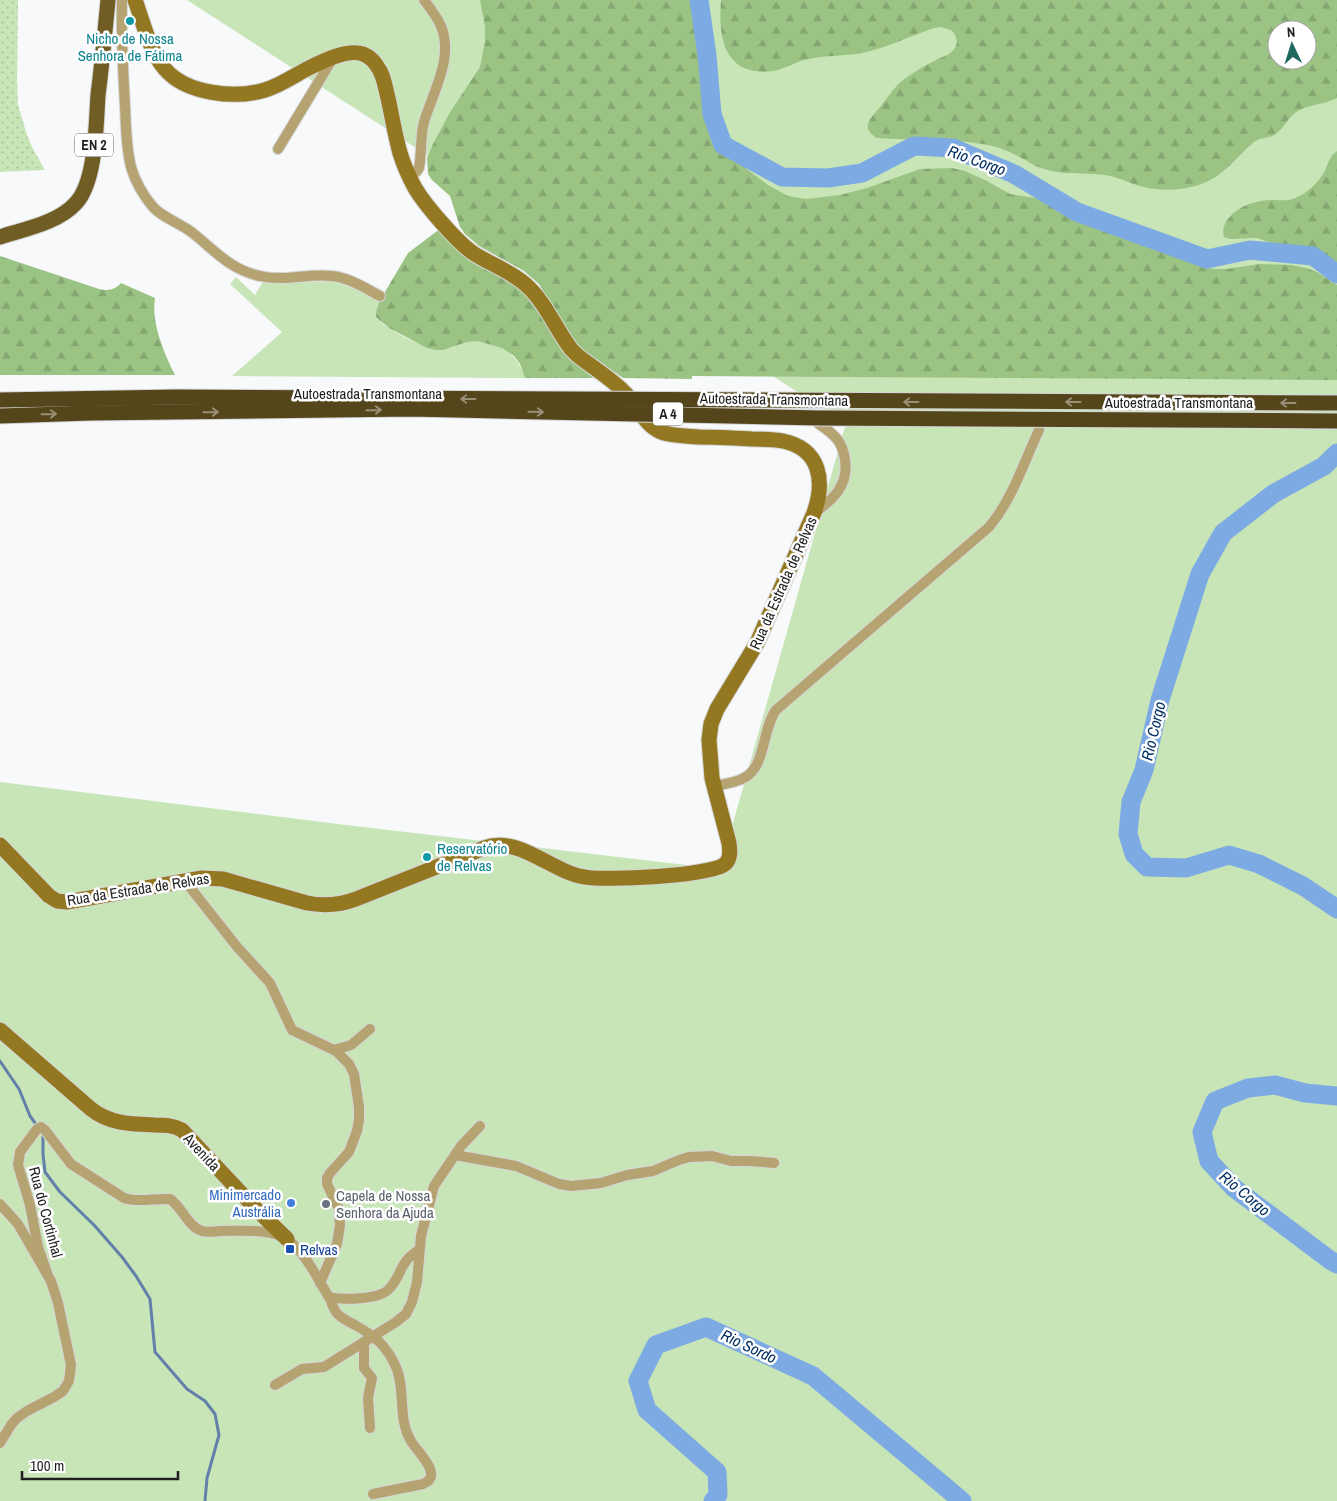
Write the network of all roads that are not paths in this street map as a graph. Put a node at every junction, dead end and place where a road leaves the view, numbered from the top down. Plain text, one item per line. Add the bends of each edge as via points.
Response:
1 (108, 0) edge
2 (122, 0) edge
3 (135, 0) edge
4 (424, 0) edge
5 (333, 58) junction
6 (278, 149) dead end
7 (409, 176) junction
8 (0, 238) edge
9 (380, 296) dead end
10 (0, 400) edge
11 (1337, 403) edge
12 (0, 416) edge
13 (1337, 421) edge
14 (819, 424) dead end
15 (1039, 430) dead end
16 (814, 513) junction
17 (714, 786) junction
18 (0, 845) edge
19 (185, 881) junction
20 (370, 1029) dead end
21 (0, 1030) edge
22 (334, 1050) junction
23 (480, 1126) dead end
24 (455, 1155) junction
25 (774, 1163) dead end
26 (0, 1204) edge
27 (287, 1239) junction
28 (420, 1250) junction
29 (47, 1273) junction
30 (320, 1283) junction
31 (329, 1297) junction
32 (374, 1336) junction
33 (364, 1342) junction
34 (275, 1385) dead end
35 (370, 1428) dead end
36 (0, 1443) edge
37 (373, 1494) dead end

1 - 8 main road, EN 2 via 92,159 84,190 64,213
2 - 9 street via 124,100 129,155 137,183 154,208 188,230 224,260 249,273 280,279 338,277
3 - 5 street, Rua da Estrada de Relvas via 165,69 188,85 204,90 235,94 265,90
4 - 7 street via 440,25 445,55 422,130 419,168
5 - 6 street
5 - 7 street, Rua da Estrada de Relvas via 362,54 377,66 384,79 400,152
7 - 16 street, Rua da Estrada de Relvas via 420,196 461,243 530,288 571,349 627,394 654,428 667,434 685,436 783,441 806,453 816,466 820,481
11 -> 10 highway, Autoestrada Transmontana / A 4, bridge via 187,397
12 -> 13 highway, Autoestrada Transmontana / A 4, bridge via 411,409 810,417
14 - 16 street via 839,442 845,456 846,471 836,496
15 - 17 street via 1006,502 988,527 780,706 770,720 753,772 742,780
16 - 17 street, Rua da Estrada de Relvas via 757,643 711,724 709,740
17 - 19 street, Rua da Estrada de Relvas via 730,853 724,865 707,872 584,878 560,870 514,846 499,844 356,899 335,904 307,903 218,878
18 - 19 street, Rua da Estrada de Relvas via 49,896 61,902 77,902
19 - 22 street via 235,945 270,983 292,1030
20 - 22 street via 351,1045
21 - 27 street, Avenida via 97,1114 126,1123 182,1130
22 - 30 street via 354,1074 359,1120 349,1152 327,1178 339,1209 340,1225 338,1244
23 - 24 street
24 - 25 street via 516,1166 571,1186 601,1184 653,1171 689,1157 712,1156 730,1161
24 - 28 street via 432,1190
26 - 29 street via 18,1224
27 - 29 street, Rua do Cortinhal via 258,1231 202,1231 170,1199 128,1200 73,1166 41,1127 20,1152 18,1165
27 - 30 street, Avenida via 303,1256
28 - 31 street via 406,1260 386,1292 363,1298
28 - 32 street via 417,1282 410,1307 404,1316
29 - 36 street via 69,1349 69,1379 59,1395 17,1418
30 - 31 street, Avenida
31 - 32 street, Avenida via 338,1315
32 - 33 street
32 - 37 street via 396,1367 408,1435 432,1473 425,1484
33 - 34 street via 323,1368 300,1369
33 - 35 street via 364,1368 372,1378 368,1398

